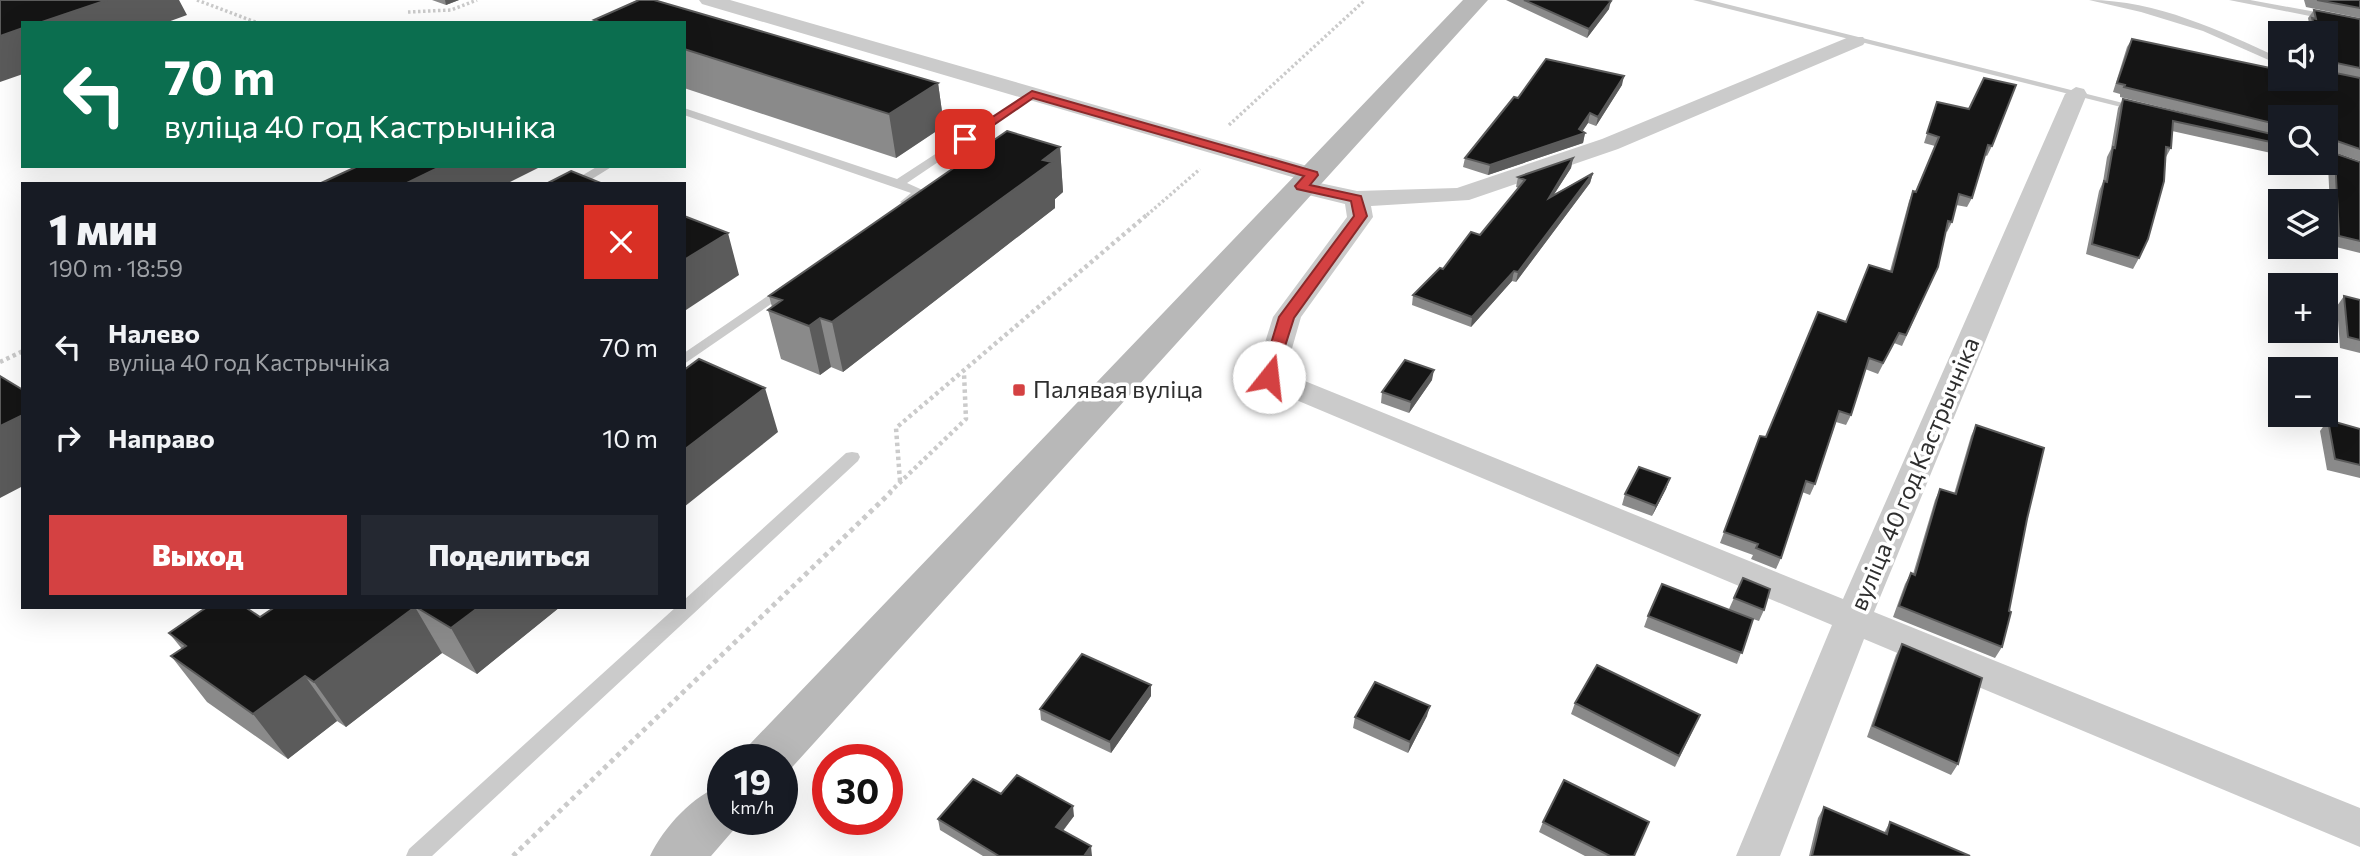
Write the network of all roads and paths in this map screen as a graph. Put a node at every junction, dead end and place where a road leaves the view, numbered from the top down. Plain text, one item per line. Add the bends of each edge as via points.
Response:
1 (197, 0) edge
2 (477, 0) edge
3 (645, 0) edge
4 (709, 0) edge
5 (1365, 0) edge
6 (1476, 0) edge
7 (1698, 0) edge
8 (2094, 0) edge
9 (2234, 0) edge
10 (408, 12) dead end
11 (253, 21) edge
12 (598, 21) edge
13 (2360, 23) edge
14 (1856, 41) junction
15 (2268, 57) edge
16 (2076, 93) junction
17 (1032, 94) junction
18 (686, 112) edge
19 (2158, 112) edge
20 (700, 117) junction
21 (686, 124) edge
22 (1216, 146) junction
23 (603, 168) edge
24 (1307, 181) junction
25 (578, 182) edge
26 (898, 184) junction
27 (1357, 199) junction
28 (898, 208) edge
29 (799, 278) edge
30 (686, 344) edge
31 (699, 349) junction
32 (21, 352) edge
33 (686, 359) edge
34 (0, 362) edge
35 (964, 373) junction
36 (852, 457) dead end
37 (900, 482) junction
38 (1853, 619) junction
39 (782, 744) edge
40 (707, 824) edge
41 (2360, 828) edge
42 (417, 856) edge
43 (513, 856) edge
44 (677, 856) edge
45 (1758, 856) edge

1 - 11 path
2 - 10 path via 451,10
3 - 12 lane
4 - 17 street
5 - 22 path
6 - 24 street
7 - 14 lane
8 - 15 lane via 2207,29
9 - 13 lane
14 - 16 lane
14 - 27 street via 1610,145 1460,195
16 - 19 lane
16 - 38 street, вуліца 40 год Кастрычніка
17 - 22 street
17 - 26 lane
18 - 20 lane
20 - 21 lane
20 - 26 lane
22 - 24 street
22 - 35 path
23 - 25 lane
24 - 27 street
24 - 39 street
26 - 28 lane via 920,192
27 - 38 street via 1360,216 1287,317 1269,377
29 - 31 lane
30 - 31 lane
31 - 33 lane
32 - 34 path
35 - 37 path via 966,419
35 - 37 path via 896,428
36 - 42 lane
37 - 43 path
38 - 41 street
38 - 45 street, вуліца 40 год Кастрычніка
40 - 44 street

